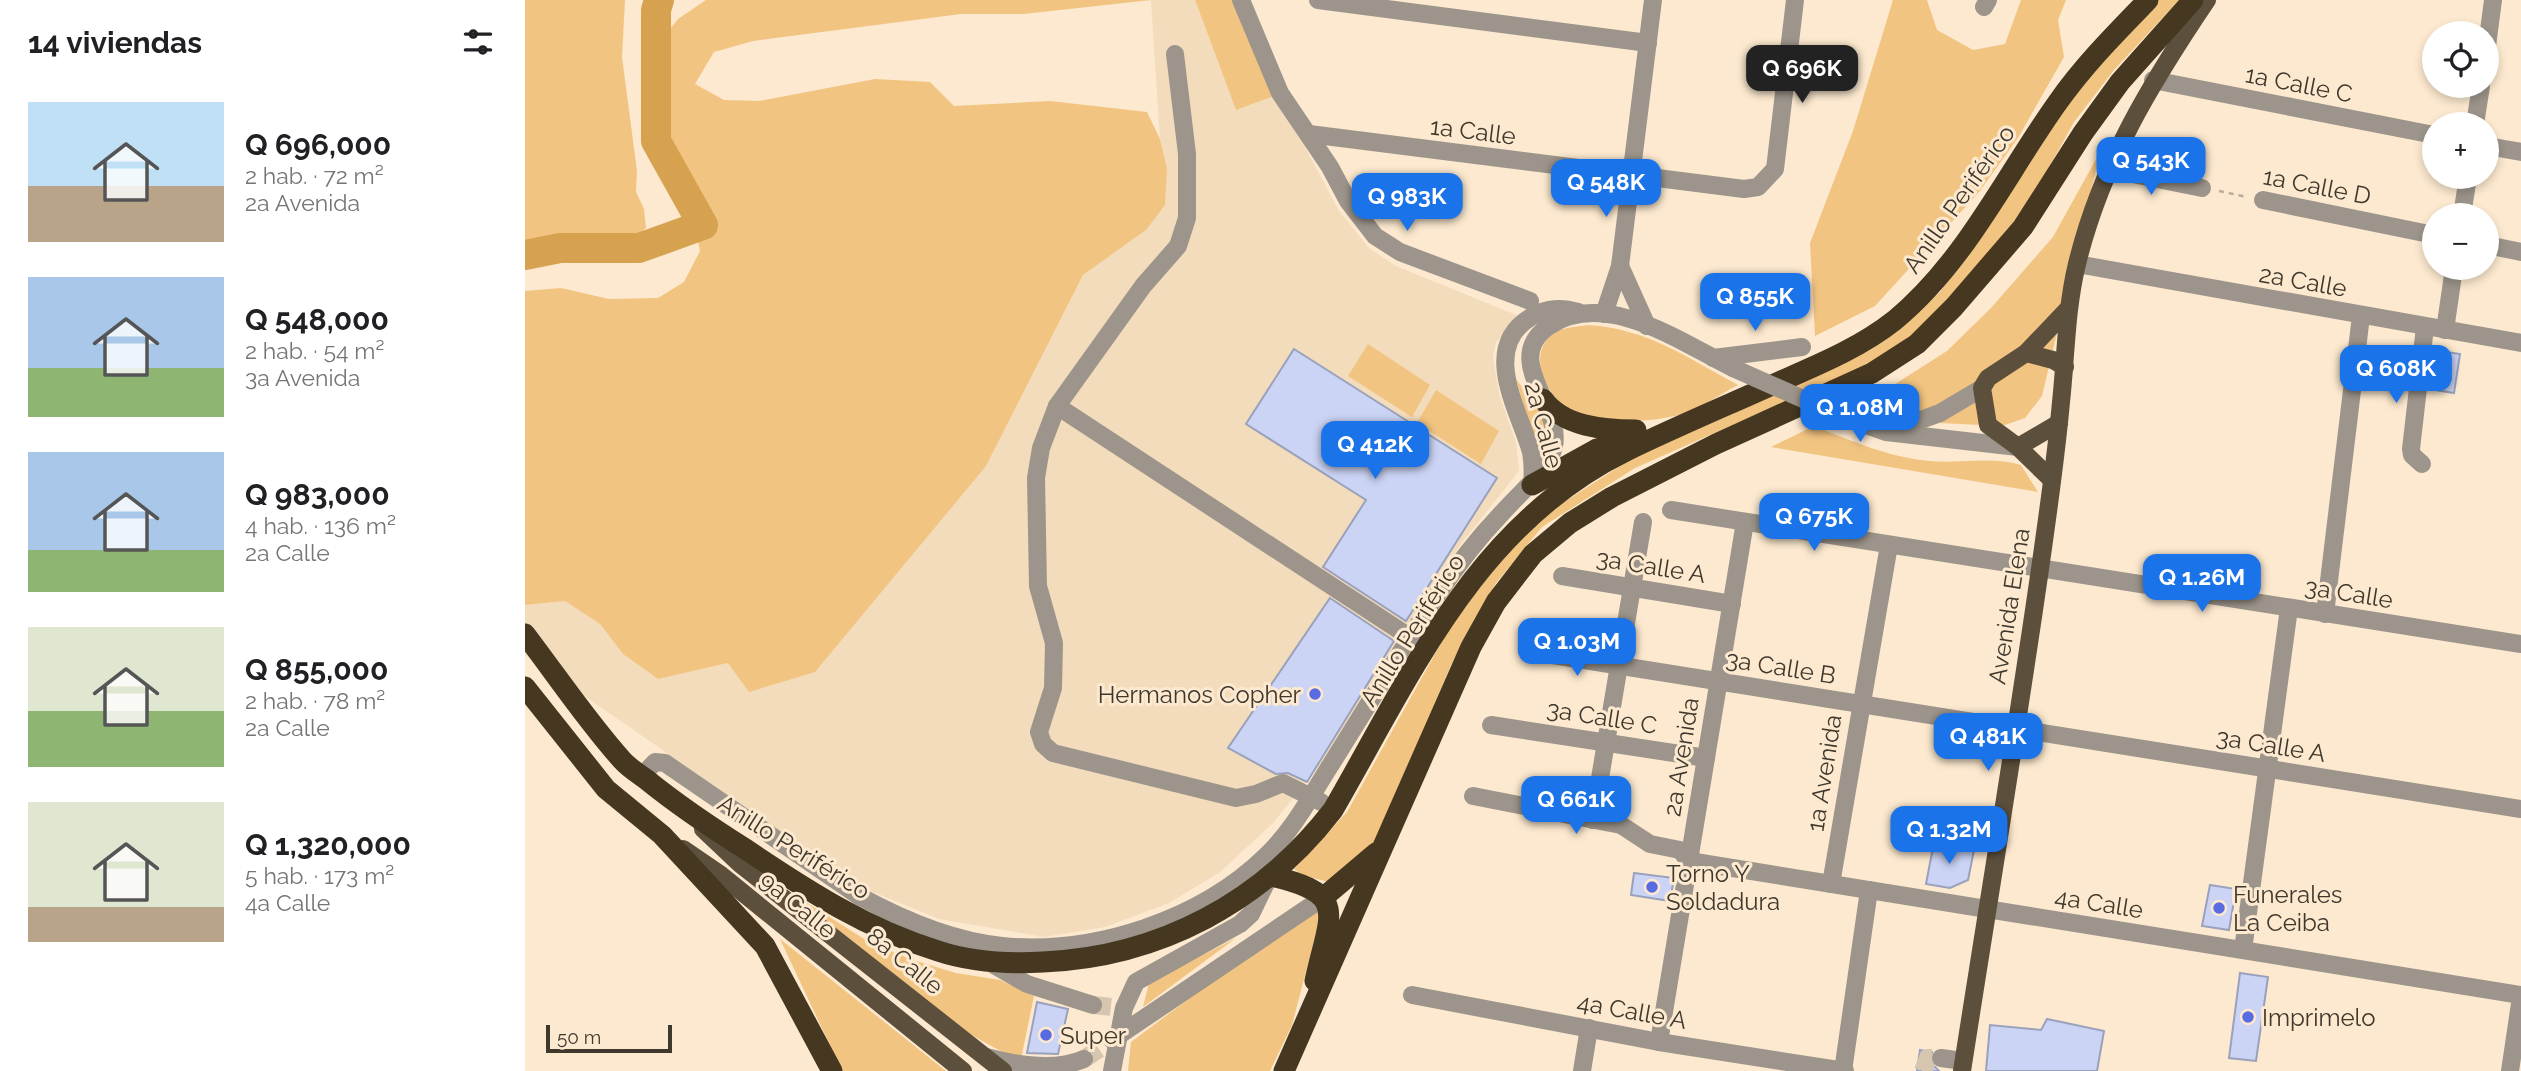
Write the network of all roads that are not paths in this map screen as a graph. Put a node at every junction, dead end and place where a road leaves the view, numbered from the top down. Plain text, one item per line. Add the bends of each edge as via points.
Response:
1 (1241, 0) edge
2 (1318, 0) edge
3 (1653, 0) edge
4 (1795, 0) edge
5 (2148, 0) edge
6 (2193, 0) edge
7 (2207, 0) edge
8 (2493, 0) edge
9 (2490, 21) edge
10 (1648, 43) junction
11 (1175, 54) dead end
12 (2153, 80) junction
13 (2422, 133) edge
14 (1309, 134) junction
15 (2499, 148) edge
16 (2521, 152) edge
17 (2108, 169) junction
18 (1631, 176) junction
19 (2202, 188) road end
20 (2263, 200) road end
21 (2422, 233) edge
22 (2499, 247) edge
23 (2521, 252) edge
24 (2077, 264) junction
25 (1620, 265) junction
26 (2452, 280) edge
27 (1530, 300) dead end
28 (2067, 310) junction
29 (1582, 314) junction
30 (1604, 314) junction
31 (2361, 316) junction
32 (1647, 326) junction
33 (2425, 327) junction
34 (2445, 330) junction
35 (2521, 343) edge
36 (1802, 347) dead end
37 (2026, 354) junction
38 (1713, 358) junction
39 (2065, 367) junction
40 (1982, 388) junction
41 (1543, 399) junction
42 (1057, 406) junction
43 (2059, 423) junction
44 (1679, 426) junction
45 (1886, 432) junction
46 (2018, 447) junction
47 (2422, 464) dead end
48 (2052, 480) junction
49 (1532, 485) junction
50 (1671, 510) dead end
51 (1643, 522) dead end
52 (1745, 522) junction
53 (1889, 545) junction
54 (2040, 570) junction
55 (1562, 576) dead end
56 (1632, 587) junction
57 (1732, 604) junction
58 (2289, 608) junction
59 (2325, 614) junction
60 (525, 634) edge
61 (1411, 638) junction
62 (2521, 644) edge
63 (1540, 653) dead end
64 (1619, 665) junction
65 (1719, 681) junction
66 (525, 687) edge
67 (1860, 704) junction
68 (1491, 725) dead end
69 (2014, 730) junction
70 (1606, 743) junction
71 (1706, 758) junction
72 (2266, 769) junction
73 (642, 776) junction
74 (1311, 796) junction
75 (1473, 796) dead end
76 (680, 807) junction
77 (2521, 809) edge
78 (1333, 810) junction
79 (1593, 820) junction
80 (662, 835) junction
81 (1383, 846) junction
82 (802, 859) junction
83 (1689, 860) junction
84 (787, 877) junction
85 (1269, 877) junction
86 (1831, 884) junction
87 (1869, 891) junction
88 (1325, 898) junction
89 (1987, 910) junction
90 (2243, 950) junction
91 (987, 960) junction
92 (1412, 995) dead end
93 (2521, 996) edge
94 (1093, 1005) tunnel mouth
95 (1306, 1024) junction
96 (1589, 1028) junction
97 (1112, 1040) junction
98 (1659, 1042) junction
99 (985, 1057) junction
100 (1941, 1058) dead end
101 (1084, 1059) tunnel mouth
102 (1962, 1066) edge
103 (832, 1071) edge
104 (963, 1071) edge
105 (1003, 1071) edge
106 (1112, 1071) edge
107 (1284, 1071) edge
108 (1582, 1071) edge
109 (1844, 1071) edge
110 (2510, 1071) edge

1 - 14 street via 1280,93
2 - 10 street
3 - 10 street
4 - 18 street, 1a Calle via 1775,169 1758,187 1744,189
5 - 44 highway, Anillo Periférico via 2057,103 1999,195 1933,286 1849,351
6 - 81 highway via 2120,82 2023,227 1917,344 1872,373 1612,497 1533,554 1496,602 1471,647
7 - 12 main road, Avenida Elena
8 - 9 street
10 - 18 street
11 - 42 street via 1187,154 1187,218 1178,246 1143,286
12 - 13 street, 1a Calle C
12 - 17 main road, Avenida Elena
14 - 18 street, 1a Calle
14 - 27 street via 1375,236 1400,251
15 - 16 street
17 - 19 street
17 - 24 main road, Avenida Elena
18 - 25 street
20 - 21 street, 1a Calle D
22 - 23 street
24 - 28 main road, Avenida Elena
24 - 31 street, 2a Calle
25 - 30 street
25 - 32 street
26 - 34 street
28 - 37 main road
28 - 39 main road, Avenida Elena
29 - 30 street, 2a Calle
29 - 41 street, 2a Calle via 1553,324 1533,345 1532,375
29 - 49 street, 2a Calle via 1564,307 1533,316 1518,328 1509,346 1508,389 1530,451
30 - 32 street, 2a Calle
31 - 33 street, 2a Calle
31 - 59 street
32 - 38 street, 2a Calle
33 - 34 street, 2a Calle
33 - 47 street via 2411,449
34 - 35 street, 2a Calle
36 - 38 street
37 - 39 main road
37 - 40 main road via 1988,378
38 - 45 street, 2a Calle, bridge
39 - 43 main road, Avenida Elena
40 - 45 street via 1940,413
40 - 46 main road via 1988,425
41 - 44 highway via 1562,416 1593,426 1627,430
41 - 49 street, 2a Calle via 1555,428 1554,446
42 - 61 street
42 - 74 street via 1041,448 1036,478 1038,586 1054,643 1053,688 1039,732 1043,744 1053,753 1236,798 1283,783
43 - 46 main road
43 - 48 main road, Avenida Elena
44 - 49 highway via 1606,445
44 - 78 highway, Anillo Periférico via 1620,454 1576,483 1530,517 1482,565 1438,629
45 - 46 street, 2a Calle
46 - 48 main road
48 - 54 main road, Avenida Elena
49 - 61 street, Anillo Periférico via 1483,534
50 - 52 street, 3a Calle
51 - 56 street
52 - 53 street, 3a Calle
52 - 57 street, 2a Avenida
53 - 54 street, 3a Calle
53 - 67 street, 1a Avenida
54 - 58 street, 3a Calle
54 - 69 main road, Avenida Elena
55 - 56 street, 3a Calle A
56 - 57 street, 3a Calle A
56 - 64 street
57 - 65 street, 2a Avenida
58 - 59 street, 3a Calle
58 - 72 street
59 - 62 street, 3a Calle
60 - 73 highway, Anillo Periférico via 623,762
61 - 74 street, Anillo Periférico
63 - 64 street, 3a Calle B
64 - 65 street, 3a Calle B
64 - 70 street
65 - 67 street, 3a Calle B
65 - 71 street, 2a Avenida
66 - 80 highway via 606,789
67 - 69 street, 3a Calle B
67 - 86 street, 1a Avenida
68 - 70 street, 3a Calle C
69 - 72 street, 3a Calle A
69 - 89 main road, Avenida Elena
70 - 71 street, 3a Calle C
70 - 79 street
71 - 83 street, 2a Avenida
72 - 77 street, 3a Calle A
72 - 90 street
73 - 76 highway, Anillo Periférico
73 - 82 street, Anillo Periférico via 655,762 665,763
74 - 78 street
74 - 82 street, Anillo Periférico via 1268,854 1230,886 1155,924 1079,942 1004,946 946,934 883,909
75 - 79 street, 4a Calle
76 - 84 highway, Anillo Periférico
76 - 99 main road, 8a Calle via 740,864
78 - 85 highway, Anillo Periférico via 1295,855
79 - 83 street, 4a Calle via 1632,830 1650,844 1680,850
80 - 103 highway via 765,946
80 - 104 main road, 9a Calle via 721,875
81 - 88 highway
81 - 95 highway
82 - 84 street
83 - 86 street, 4a Calle
83 - 98 street, 2a Avenida
84 - 91 highway, Anillo Periférico via 870,925 940,952
85 - 88 highway via 1308,885
85 - 91 highway, Anillo Periférico via 1201,922 1137,948 1063,961
85 - 97 street via 1251,914 1240,924 1136,982 1118,1008
86 - 87 street, 4a Calle
87 - 89 street, 4a Calle
87 - 109 street
88 - 95 highway via 1330,912
88 - 97 street
89 - 90 street, 4a Calle
89 - 102 main road, Avenida Elena
90 - 93 street, 4a Calle
91 - 94 street via 1027,984
92 - 96 street, 4a Calle A
93 - 110 street
95 - 107 highway
96 - 98 street, 4a Calle A
96 - 108 street
97 - 106 street
98 - 109 street, 4a Calle A
99 - 101 street via 1045,1068 1073,1066
99 - 105 main road, 8a Calle
100 - 102 street

